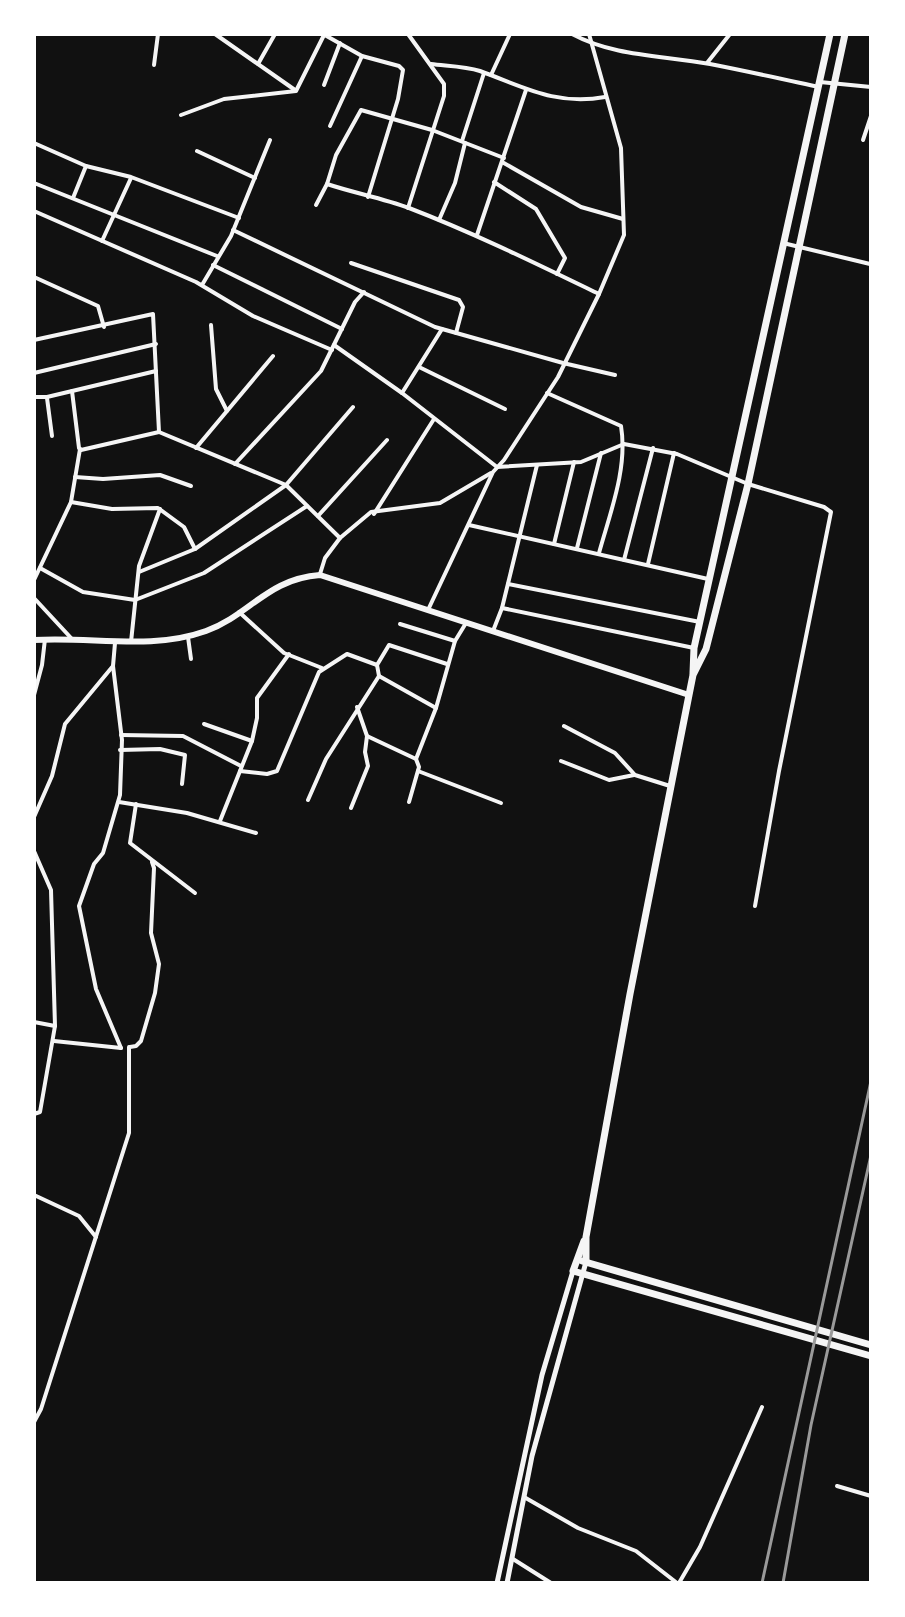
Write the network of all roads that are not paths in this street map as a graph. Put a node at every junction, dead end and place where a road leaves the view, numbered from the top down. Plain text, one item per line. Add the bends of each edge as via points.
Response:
1 (158, 34) edge
2 (275, 34) edge
3 (323, 34) edge
4 (408, 34) edge
5 (510, 34) edge
6 (572, 34) edge
7 (589, 34) edge
8 (730, 34) edge
9 (830, 34) edge
10 (845, 34) edge
11 (218, 35) edge
12 (340, 43) junction
13 (592, 45) junction
14 (362, 56) junction
15 (707, 63) junction
16 (258, 64) junction
17 (431, 64) junction
18 (154, 65) dead end
19 (484, 73) junction
20 (491, 76) junction
21 (820, 84) junction
22 (833, 84) junction
23 (324, 85) dead end
24 (871, 87) edge
25 (526, 90) junction
26 (296, 91) junction
27 (605, 97) junction
28 (181, 115) dead end
29 (871, 116) edge
30 (392, 119) junction
31 (330, 126) dead end
32 (432, 130) junction
33 (270, 140) dead end
34 (863, 140) dead end
35 (463, 142) junction
36 (34, 143) edge
37 (197, 151) dead end
38 (503, 160) junction
39 (86, 166) junction
40 (131, 177) junction
41 (255, 178) junction
42 (494, 182) junction
43 (34, 183) edge
44 (327, 184) junction
45 (73, 198) junction
46 (368, 198) junction
47 (316, 205) dead end
48 (408, 208) junction
49 (34, 211) edge
50 (114, 216) junction
51 (239, 218) junction
52 (623, 219) junction
53 (439, 220) junction
54 (233, 230) junction
55 (477, 236) junction
56 (102, 241) junction
57 (783, 243) junction
58 (797, 246) junction
59 (217, 256) junction
60 (351, 263) dead end
61 (870, 264) edge
62 (213, 265) junction
63 (557, 274) junction
64 (34, 277) edge
65 (202, 285) junction
66 (364, 292) junction
67 (599, 294) junction
68 (211, 325) dead end
69 (104, 327) junction
70 (342, 329) junction
71 (442, 329) junction
72 (456, 333) junction
73 (34, 340) edge
74 (156, 344) junction
75 (333, 348) junction
76 (273, 356) dead end
77 (563, 363) junction
78 (419, 367) junction
79 (156, 371) junction
80 (34, 373) edge
81 (615, 375) dead end
82 (72, 391) junction
83 (402, 393) junction
84 (547, 393) junction
85 (34, 397) edge
86 (47, 397) junction
87 (353, 407) dead end
88 (505, 409) dead end
89 (227, 411) junction
90 (434, 419) junction
91 (159, 432) junction
92 (52, 436) dead end
93 (387, 440) dead end
94 (624, 444) junction
95 (196, 448) junction
96 (653, 448) junction
97 (80, 449) junction
98 (601, 453) junction
99 (674, 453) junction
100 (574, 462) junction
101 (235, 464) junction
102 (537, 465) junction
103 (495, 469) junction
104 (75, 477) junction
105 (732, 478) junction
106 (748, 484) junction
107 (286, 485) junction
108 (191, 486) dead end
109 (71, 502) junction
110 (307, 506) junction
111 (160, 509) junction
112 (374, 514) junction
113 (318, 516) junction
114 (469, 525) junction
115 (340, 538) junction
116 (520, 538) junction
117 (554, 544) junction
118 (577, 548) junction
119 (195, 549) junction
120 (599, 553) junction
121 (624, 560) junction
122 (647, 565) junction
123 (40, 568) junction
124 (139, 572) junction
125 (320, 575) junction
126 (710, 579) junction
127 (34, 580) edge
128 (508, 584) junction
129 (34, 598) edge
130 (135, 600) junction
131 (502, 608) junction
132 (428, 610) junction
133 (239, 612) junction
134 (700, 622) junction
135 (466, 623) junction
136 (400, 624) dead end
137 (493, 631) junction
138 (188, 636) junction
139 (45, 639) junction
140 (34, 640) edge
141 (74, 641) junction
142 (455, 641) junction
143 (131, 642) junction
144 (115, 643) junction
145 (694, 648) junction
146 (289, 654) junction
147 (191, 659) dead end
148 (447, 664) junction
149 (377, 665) junction
150 (113, 666) junction
151 (322, 668) junction
152 (693, 675) junction
153 (379, 676) junction
154 (34, 695) edge
155 (689, 695) junction
156 (357, 707) junction
157 (436, 708) junction
158 (204, 724) dead end
159 (564, 726) dead end
160 (121, 735) junction
161 (367, 736) junction
162 (252, 741) junction
163 (120, 750) junction
164 (416, 759) junction
165 (561, 761) dead end
166 (240, 770) junction
167 (418, 771) junction
168 (635, 775) junction
169 (182, 784) dead end
170 (670, 786) junction
171 (119, 799) junction
172 (308, 800) dead end
173 (409, 802) dead end
174 (501, 803) dead end
175 (136, 804) junction
176 (351, 808) dead end
177 (35, 813) edge
178 (220, 821) junction
179 (256, 833) dead end
180 (34, 851) edge
181 (152, 862) junction
182 (195, 893) dead end
183 (755, 906) dead end
184 (34, 1022) edge
185 (55, 1026) junction
186 (54, 1041) junction
187 (129, 1047) junction
188 (121, 1048) junction
189 (34, 1114) edge
190 (34, 1195) edge
191 (96, 1237) junction
192 (586, 1237) junction
193 (576, 1259) junction
194 (586, 1262) junction
195 (573, 1271) junction
196 (583, 1274) junction
197 (871, 1345) edge
198 (871, 1356) edge
199 (762, 1407) dead end
200 (34, 1422) edge
201 (837, 1486) dead end
202 (871, 1496) edge
203 (524, 1497) junction
204 (512, 1558) junction
205 (497, 1583) edge
206 (507, 1583) edge
207 (551, 1583) edge
208 (678, 1583) edge

1 - 18 street
2 - 16 street
3 - 12 street
3 - 26 street
4 - 17 street
5 - 20 street
6 - 13 street
7 - 13 street
8 - 15 street
9 - 21 main road
10 - 22 main road
11 - 16 street
12 - 14 street
12 - 23 street
13 - 15 street
13 - 27 street
14 - 30 street via 402,69
14 - 31 street
15 - 21 street
16 - 26 street
17 - 19 street
17 - 32 street via 444,84
19 - 20 street
19 - 35 street
20 - 25 street
21 - 22 street
21 - 57 main road
22 - 24 street
22 - 58 main road
25 - 27 street via 582,101
25 - 38 street
26 - 28 street via 224,99
27 - 52 street via 621,148
29 - 34 street
30 - 32 street
30 - 44 street via 360,111
30 - 46 street
32 - 35 street
32 - 48 street
33 - 41 street
35 - 38 street
35 - 53 street via 455,183
36 - 39 street
37 - 41 street
38 - 42 street
38 - 52 street via 578,206
39 - 40 street
39 - 45 street
40 - 50 street
40 - 51 street
41 - 51 street
42 - 55 street
42 - 63 street via 538,211 565,258
43 - 45 street
44 - 46 street
44 - 47 street
45 - 50 street
46 - 48 street
48 - 53 street
49 - 56 street
50 - 56 street
50 - 59 street
51 - 54 street
52 - 67 street via 624,235
53 - 55 street
54 - 59 street
54 - 66 street
55 - 63 street
56 - 65 street
57 - 58 street
57 - 105 main road
58 - 61 street
58 - 106 main road
59 - 62 street
60 - 72 street via 459,300 463,307
62 - 65 street
62 - 70 street
63 - 67 street
64 - 69 street via 98,306
65 - 75 street via 253,316
66 - 70 street
66 - 71 street
67 - 77 street
68 - 89 street via 216,389
69 - 73 street
69 - 74 street via 151,313
70 - 75 street
71 - 72 street
71 - 78 street
72 - 77 street
74 - 79 street
74 - 80 street
75 - 83 street
75 - 101 street via 321,371
76 - 89 street
77 - 81 street
77 - 84 street
78 - 83 street
78 - 88 street
79 - 82 street
79 - 91 street
82 - 86 street
82 - 97 street
83 - 90 street
84 - 94 street via 619,423
84 - 103 street
85 - 86 street
86 - 92 street
87 - 107 street
89 - 95 street
90 - 103 street
90 - 112 street
91 - 95 street
91 - 97 street
93 - 113 street
94 - 96 street
94 - 98 street
94 - 120 street
95 - 101 street
96 - 99 street
96 - 121 street
97 - 104 street
98 - 100 street
98 - 118 street
99 - 105 street
99 - 122 street
100 - 102 street
100 - 117 street
101 - 107 street
102 - 103 street
102 - 116 street
103 - 112 street via 440,503
103 - 114 street
104 - 108 street via 160,475
104 - 109 street
105 - 106 street
105 - 126 main road
106 - 152 main road via 706,649
106 - 183 street via 824,507 831,516
107 - 110 street
107 - 119 street
109 - 111 street
109 - 123 street
110 - 113 street
110 - 130 street via 204,573
111 - 119 street via 186,529
111 - 124 street
112 - 115 street
113 - 115 street
114 - 116 street
114 - 132 street
115 - 125 street
116 - 117 street
116 - 128 street
117 - 118 street
118 - 120 street
119 - 124 street
120 - 121 street
121 - 122 street
122 - 126 street
123 - 127 street
123 - 130 street via 83,592
124 - 130 street
125 - 132 main road
125 - 133 main road via 273,588
126 - 134 main road
128 - 131 street
128 - 134 street
129 - 141 street
130 - 143 street
131 - 137 street
131 - 145 street
132 - 135 main road
133 - 138 main road
133 - 146 street
134 - 145 main road
135 - 137 main road
135 - 142 street
136 - 142 street
137 - 155 main road
138 - 143 main road
138 - 147 street
139 - 140 main road
139 - 141 main road
139 - 154 street
141 - 144 main road
142 - 148 street
143 - 144 main road
144 - 150 street
145 - 152 main road
146 - 151 street
146 - 162 street via 257,698
148 - 149 street via 389,645
148 - 157 street
149 - 151 street via 347,654
149 - 153 street
150 - 160 street
150 - 177 street via 65,724 52,776
151 - 166 street via 277,771
152 - 155 main road
153 - 156 street
153 - 157 street
155 - 170 main road
156 - 161 street
156 - 172 street
157 - 164 street
158 - 162 street
159 - 168 street via 615,753
160 - 163 street
160 - 166 street via 183,736
161 - 164 street
161 - 176 street via 368,766
162 - 166 street
163 - 169 street via 160,749 185,755
163 - 171 street
164 - 167 street
165 - 168 street via 613,781
166 - 178 street
167 - 173 street
167 - 174 street
168 - 170 street
170 - 192 main road
171 - 175 street
171 - 188 street via 79,910 96,989
175 - 178 street
175 - 181 street via 130,840
178 - 179 street
180 - 185 street via 51,890
181 - 182 street
181 - 187 street via 151,931 159,964 141,1041
184 - 185 street
185 - 186 street
186 - 188 street
186 - 189 street via 40,1112
187 - 188 street
187 - 191 street via 130,1127
190 - 191 street via 83,1219
191 - 200 street
192 - 193 main road
192 - 194 main road
193 - 194 main road
193 - 195 main road
194 - 196 street
194 - 197 main road
195 - 196 main road
195 - 205 street via 542,1375
196 - 198 main road
196 - 203 street
199 - 208 street via 700,1547
201 - 202 street
203 - 204 street
203 - 208 street via 578,1528 636,1551
204 - 206 street
204 - 207 street

